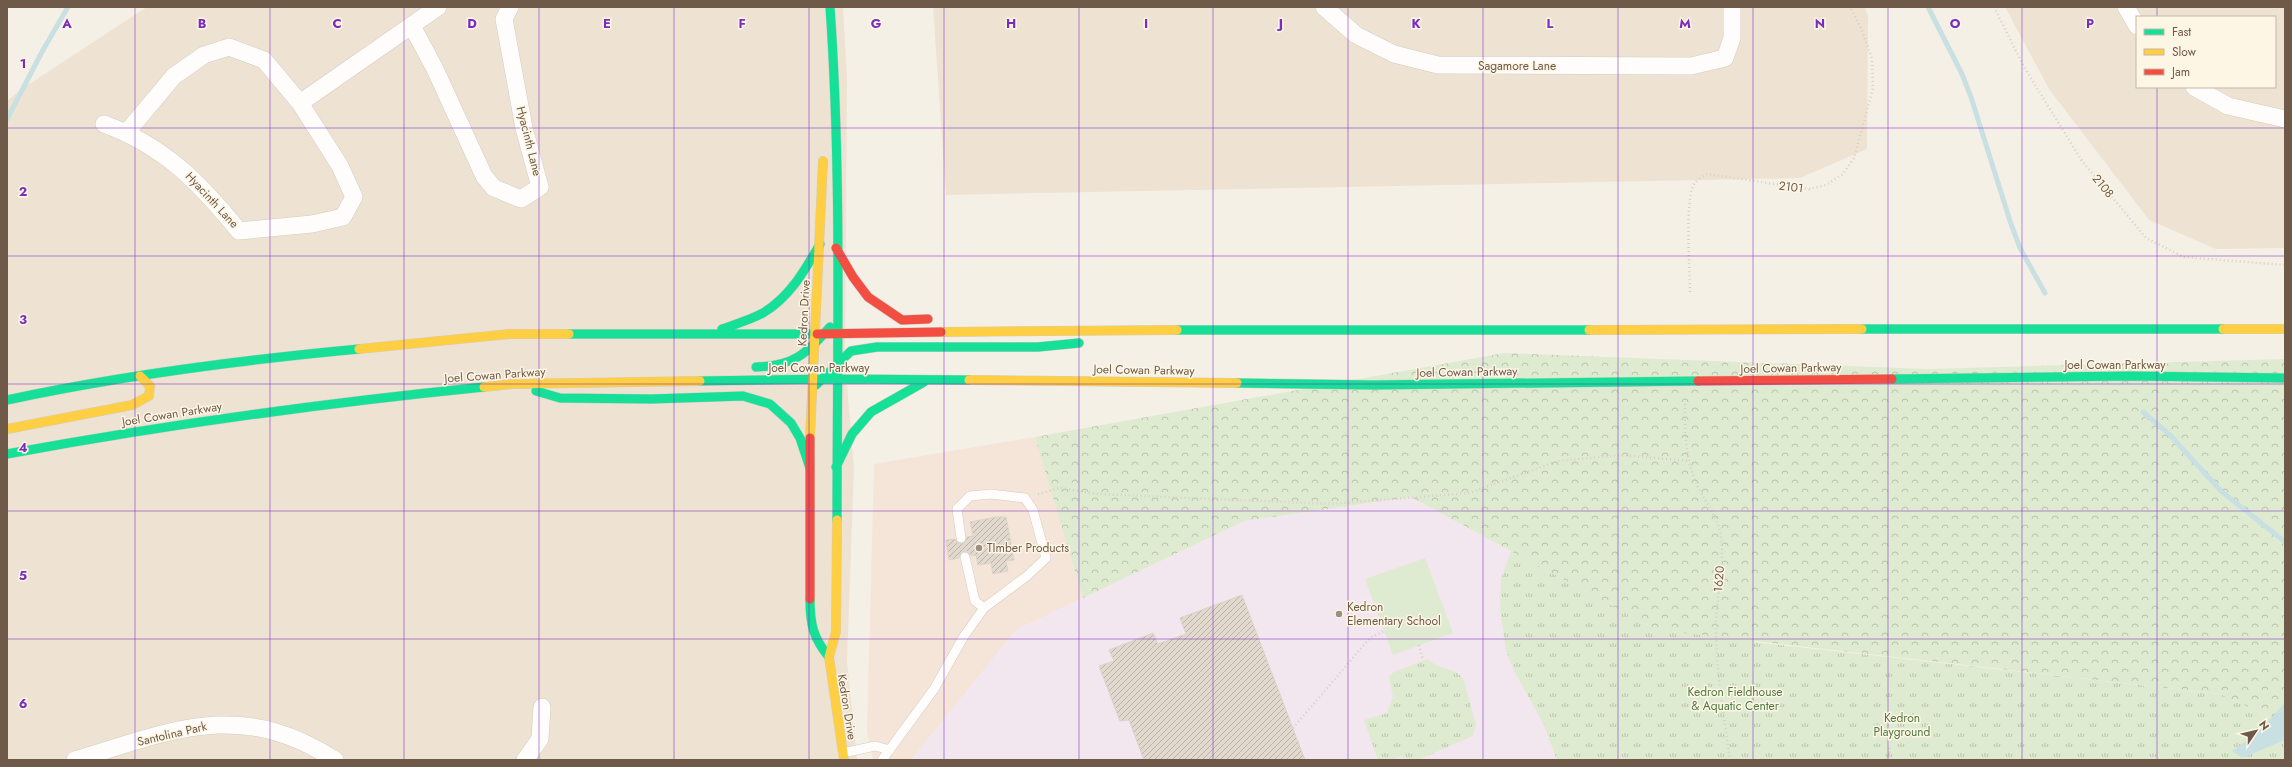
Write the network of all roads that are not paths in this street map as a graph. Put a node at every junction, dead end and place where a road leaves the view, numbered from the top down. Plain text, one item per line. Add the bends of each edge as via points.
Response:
1 (438, 7) edge
2 (510, 7) edge
3 (1324, 7) edge
4 (1732, 7) edge
5 (2126, 7) edge
6 (830, 10) edge
7 (2136, 24) edge
8 (412, 26) junction
9 (2196, 88) edge
10 (300, 103) junction
11 (826, 109) dead end
12 (2285, 119) edge
13 (104, 124) dead end
14 (127, 132) junction
15 (824, 149) dead end
16 (820, 244) junction
17 (836, 248) junction
18 (838, 319) junction
19 (939, 319) dead end
20 (1061, 322) dead end
21 (2285, 329) edge
22 (1096, 330) junction
23 (1131, 330) junction
24 (820, 333) junction
25 (836, 333) junction
26 (712, 334) junction
27 (815, 346) junction
28 (836, 366) junction
29 (745, 368) dead end
30 (551, 373) dead end
31 (140, 376) junction
32 (2285, 378) edge
33 (812, 379) junction
34 (823, 379) junction
35 (835, 379) junction
36 (928, 380) junction
37 (512, 384) junction
38 (811, 391) junction
39 (7, 400) edge
40 (7, 429) edge
41 (7, 454) edge
42 (836, 467) junction
43 (810, 468) junction
44 (962, 538) dead end
45 (965, 557) dead end
46 (984, 608) junction
47 (829, 657) junction
48 (542, 707) dead end
49 (890, 750) junction
50 (843, 756) edge
51 (75, 760) edge
52 (335, 760) edge
53 (524, 760) edge
54 (882, 760) edge

1 - 8 street
2 - 8 street, Hyacinth Lane via 504,19 524,128 540,187 520,200 494,188 484,176 436,69
3 - 4 street, Sagamore Lane via 1356,35 1394,54 1438,65 1691,66 1725,58 1732,38
5 - 7 street
6 - 11 main road, Kedron Drive
6 - 17 main road, Kedron Drive via 838,198
8 - 10 street
9 - 12 street via 2228,106
10 - 14 street, Hyacinth Lane via 264,60 229,47 204,55 174,76
10 - 14 street, Hyacinth Lane via 340,166 354,197 343,217 312,224 239,230 189,174
13 - 14 street, Hyacinth Lane
15 - 16 main road, Kedron Drive
16 - 24 main road, Kedron Drive
16 - 26 main road via 805,271 786,296 763,313
17 - 18 main road, Kedron Drive
17 - 19 main road via 868,297 902,320
18 - 24 main road
18 - 25 main road, Kedron Drive
20 - 22 main road
21 - 23 main road
22 - 23 main road
22 - 25 main road
23 - 28 main road via 1081,343 1038,347 877,347 851,351
24 - 25 main road
24 - 26 main road
24 - 27 main road
25 - 28 main road, Kedron Drive
26 - 31 main road via 509,334 293,355
27 - 29 main road via 803,357 777,367
27 - 33 main road, Kedron Drive
28 - 34 main road
28 - 35 main road, Kedron Drive
30 - 37 main road
31 - 39 main road via 87,383
31 - 40 main road via 150,386 149,396 132,405
32 - 36 main road, Joel Cowan Parkway via 2131,376 1374,385
33 - 34 main road, Joel Cowan Parkway
33 - 37 main road, Joel Cowan Parkway
33 - 38 main road, Kedron Drive
34 - 35 main road, Joel Cowan Parkway
34 - 38 main road
35 - 36 main road, Joel Cowan Parkway
35 - 42 main road, Kedron Drive
36 - 42 main road via 871,412 852,434
37 - 41 main road, Joel Cowan Parkway via 329,403 105,436
37 - 43 main road via 560,398 743,396 770,404 791,423 800,438
38 - 43 main road, Kedron Drive
42 - 47 main road, Kedron Drive via 836,632
43 - 47 main road, Kedron Drive via 810,622 818,644
44 - 46 lane via 957,509 970,496 991,494 1025,498 1034,510 1046,558 1027,576
45 - 46 lane via 975,601
46 - 49 lane via 964,636 934,689
47 - 50 main road, Kedron Drive
48 - 53 street via 540,739
49 - 50 lane via 875,746
49 - 54 lane
51 - 52 street, Santolina Park via 178,730 221,724 274,730 300,740

